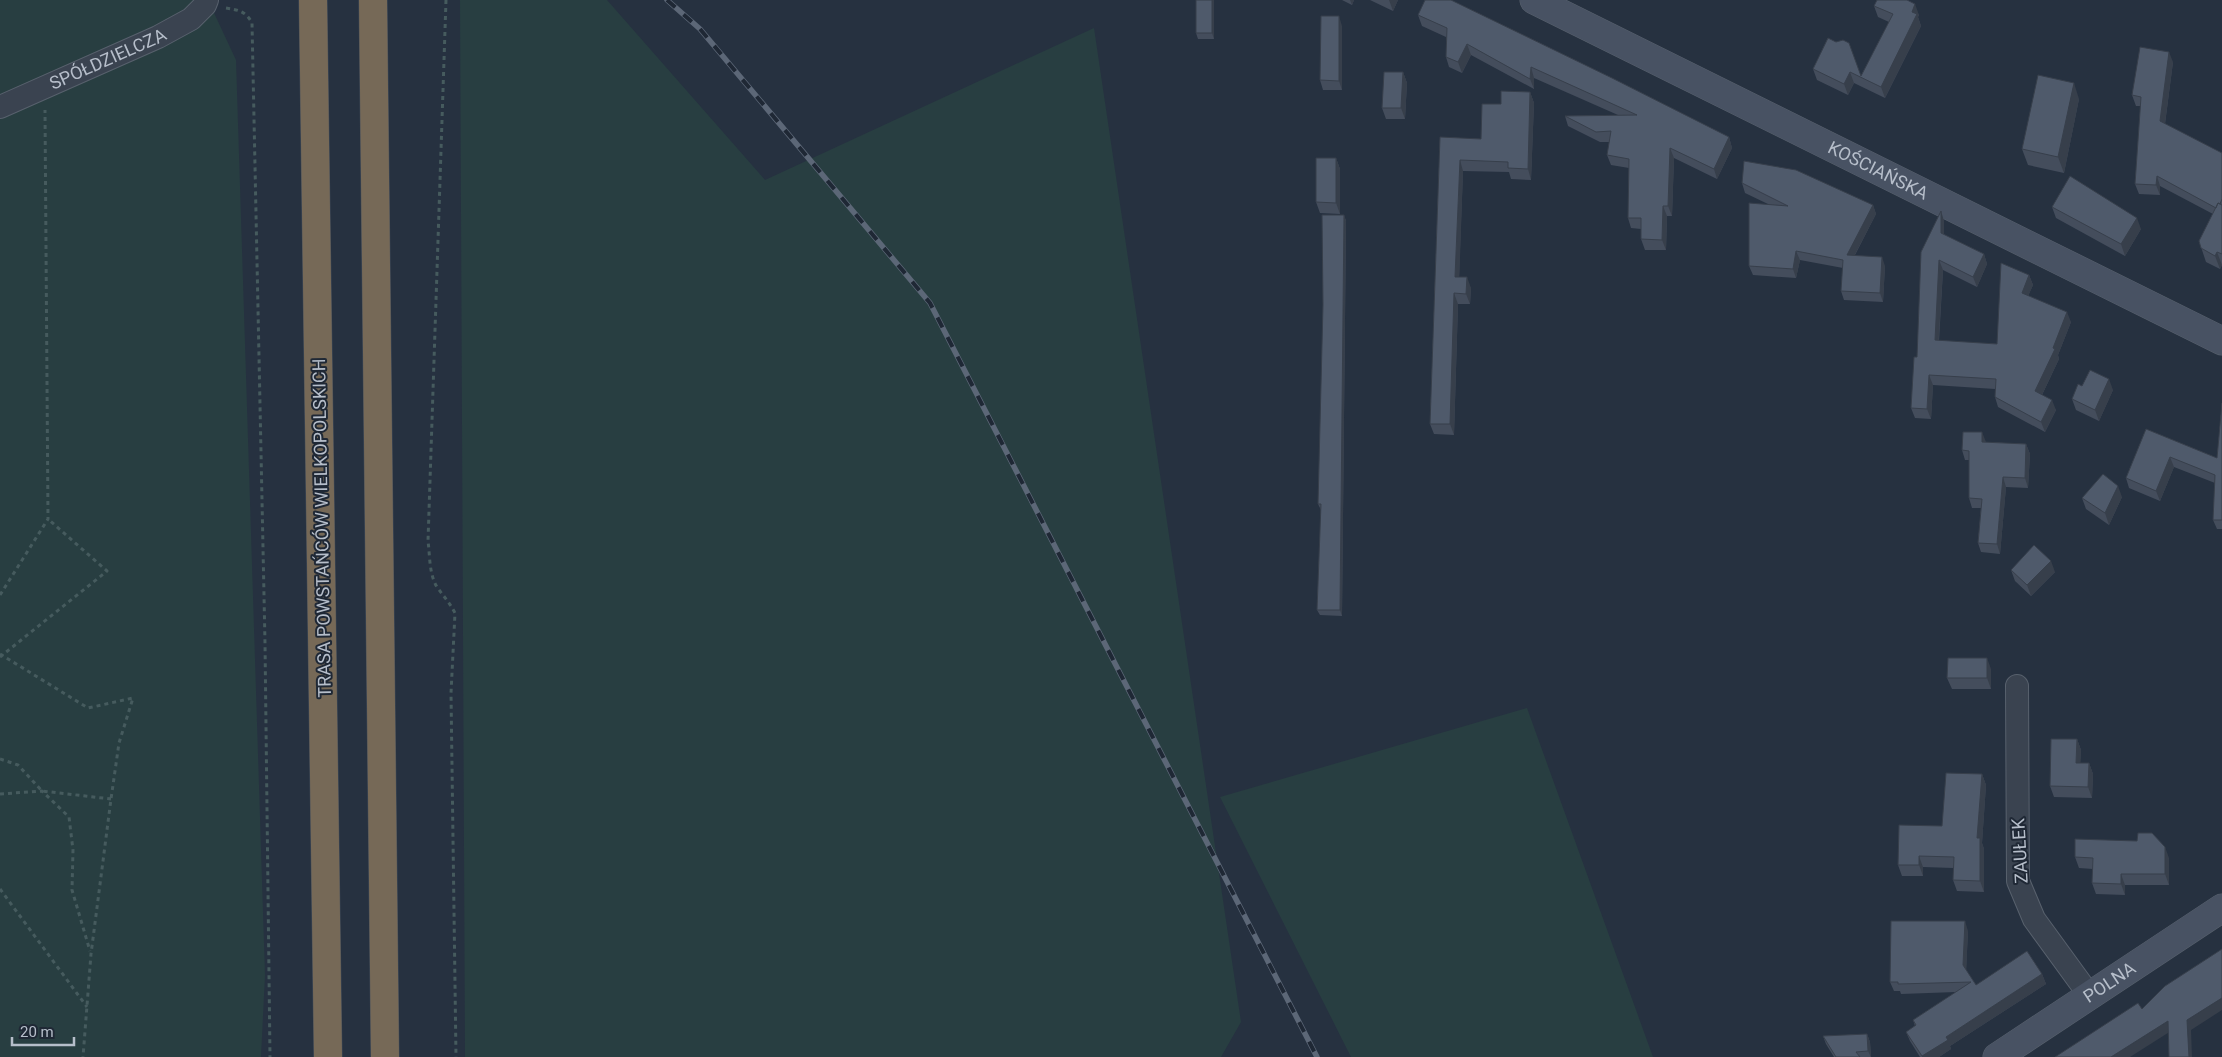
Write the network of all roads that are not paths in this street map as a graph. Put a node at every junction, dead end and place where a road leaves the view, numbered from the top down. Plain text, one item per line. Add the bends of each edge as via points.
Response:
1 (313, 0) edge
2 (373, 0) edge
3 (1534, 0) edge
4 (206, 3) edge
5 (0, 106) edge
6 (2222, 341) edge
7 (2017, 686) dead end
8 (2222, 908) edge
9 (2090, 996) junction
10 (328, 1057) edge
11 (384, 1057) edge
12 (1997, 1057) edge

1 - 10 highway, TRASA POWSTAŃCÓW WIELKOPOLSKICH
2 - 11 highway
3 - 6 street, KOŚCIAŃSKA
4 - 5 street, SPÓŁDZIELCZA via 191,19 158,37
7 - 9 street, ZAUŁEK via 2018,881 2034,919
8 - 9 street, POLNA
9 - 12 street, POLNA

